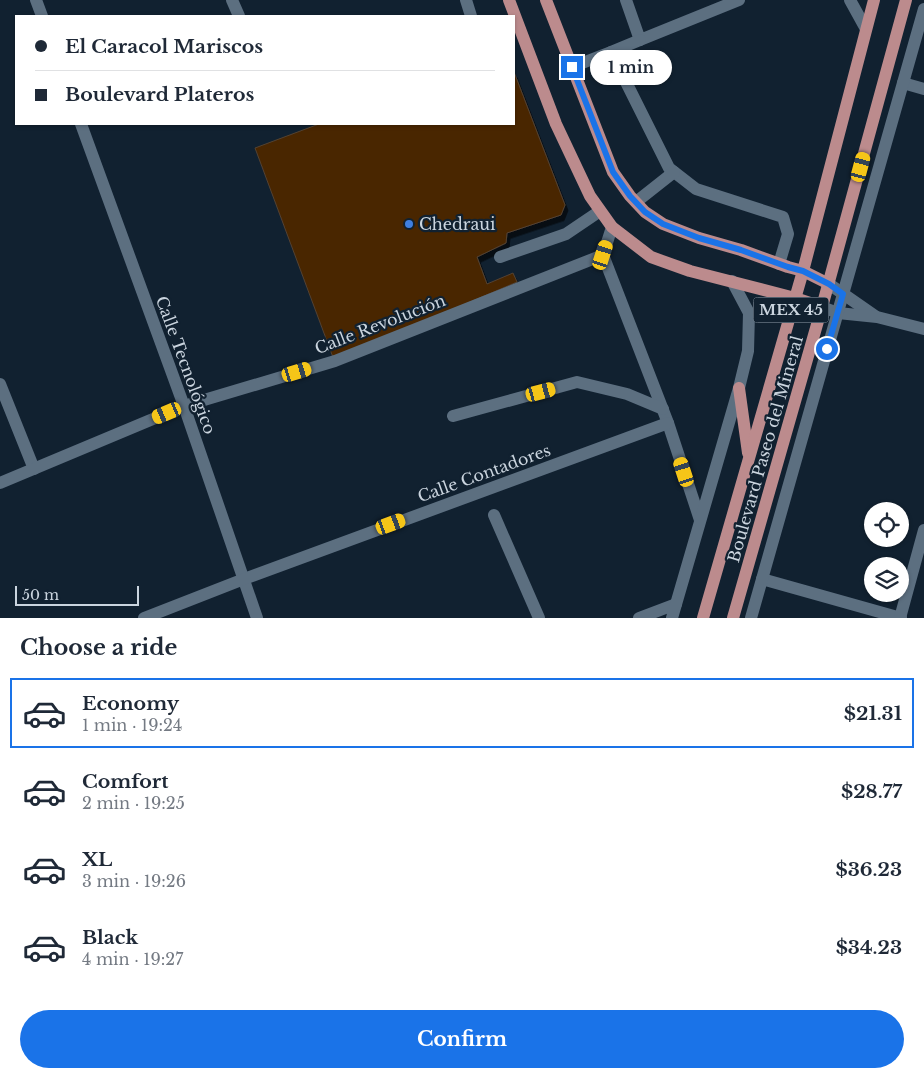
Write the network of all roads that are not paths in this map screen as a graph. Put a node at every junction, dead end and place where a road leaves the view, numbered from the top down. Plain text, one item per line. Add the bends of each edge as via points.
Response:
1 (36, 0) edge
2 (232, 0) edge
3 (466, 0) edge
4 (509, 0) edge
5 (546, 0) edge
6 (626, 0) edge
7 (739, 0) edge
8 (850, 0) edge
9 (874, 0) edge
10 (906, 0) edge
11 (924, 9) edge
12 (42, 15) edge
13 (239, 15) edge
14 (471, 15) edge
15 (515, 15) edge
16 (515, 16) edge
17 (866, 29) junction
18 (640, 40) junction
19 (611, 52) junction
20 (572, 67) junction
21 (903, 84) junction
22 (924, 89) edge
23 (81, 125) edge
24 (674, 172) junction
25 (856, 185) junction
26 (873, 189) junction
27 (636, 202) junction
28 (600, 211) junction
29 (612, 227) junction
30 (603, 255) junction
31 (500, 257) dead end
32 (779, 264) junction
33 (803, 271) junction
34 (732, 281) junction
35 (829, 284) junction
36 (843, 294) junction
37 (795, 298) junction
38 (822, 308) junction
39 (838, 312) junction
40 (877, 317) junction
41 (924, 330) edge
42 (0, 384) edge
43 (739, 388) junction
44 (184, 406) junction
45 (663, 409) junction
46 (453, 416) dead end
47 (668, 423) junction
48 (749, 458) junction
49 (34, 469) junction
50 (0, 483) edge
51 (494, 515) dead end
52 (700, 520) junction
53 (924, 530) edge
54 (244, 579) junction
55 (762, 579) junction
56 (676, 604) junction
57 (144, 618) edge
58 (257, 618) edge
59 (540, 618) edge
60 (639, 618) edge
61 (672, 618) edge
62 (703, 618) edge
63 (733, 618) edge
64 (751, 618) edge
65 (900, 618) edge

1 - 12 street
2 - 13 street
3 - 14 street
4 - 15 main road
5 - 20 main road
6 - 18 street
7 - 18 street
8 - 17 street
9 - 17 main road, Boulevard Paseo del Mineral / MEX 45
10 - 25 main road, Boulevard Paseo del Mineral / MEX 45
11 - 21 street
16 - 28 main road via 556,124
17 - 33 main road, Boulevard Paseo del Mineral / MEX 45
18 - 19 street
19 - 20 street
19 - 24 street via 669,168
20 - 27 main road via 613,172
21 - 22 street
21 - 26 street
23 - 44 street, Calle Tecnológico
24 - 27 street
24 - 32 street via 696,189 783,217 788,234
25 - 26 street
25 - 35 main road, Boulevard Paseo del Mineral / MEX 45
26 - 36 street
27 - 32 main road via 663,224
28 - 29 main road
28 - 31 street via 566,234
29 - 30 street
29 - 34 main road via 651,257
30 - 44 street, Calle Revolución via 335,360
30 - 45 street
32 - 33 main road
33 - 35 main road
33 - 37 main road, Boulevard Paseo del Mineral / MEX 45
34 - 37 main road
34 - 43 street via 749,312 748,351
35 - 36 street
35 - 38 main road, Boulevard Paseo del Mineral / MEX 45
36 - 39 street
36 - 40 street
37 - 38 main road
37 - 48 main road, Boulevard Paseo del Mineral / MEX 45
38 - 39 street
38 - 63 main road, Boulevard Paseo del Mineral / MEX 45
39 - 40 street
39 - 55 street
40 - 41 street
42 - 49 street
43 - 48 main road
43 - 52 street
44 - 49 street, Calle Revolución
44 - 54 street, Calle Tecnológico
45 - 46 street via 627,394 577,382
45 - 47 street
47 - 52 street
47 - 54 street, Calle Contadores
48 - 62 main road, Boulevard Paseo del Mineral / MEX 45
49 - 50 street, Calle Revolución
51 - 59 street
52 - 56 street
53 - 65 street
54 - 57 street, Calle Contadores
54 - 58 street, Calle Tecnológico
55 - 64 street
55 - 65 street
56 - 60 street
56 - 61 street

